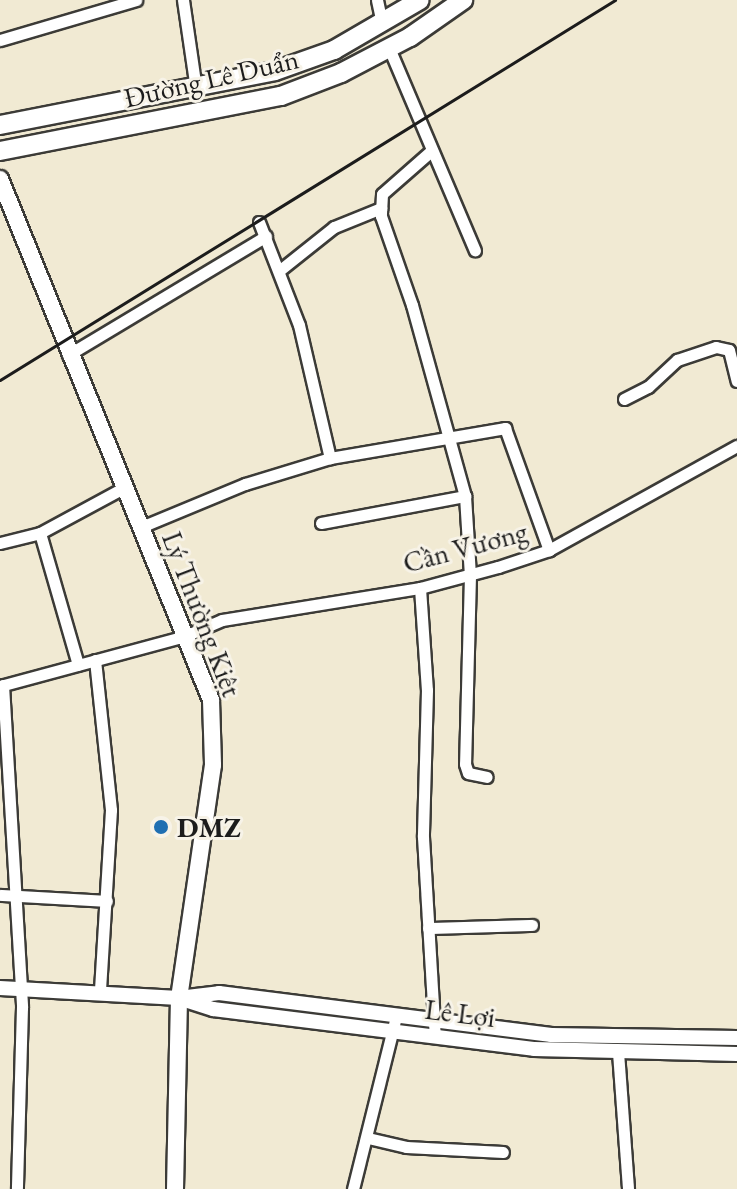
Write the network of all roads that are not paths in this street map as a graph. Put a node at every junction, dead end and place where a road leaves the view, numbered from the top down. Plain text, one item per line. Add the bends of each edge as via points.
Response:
1 (136, 0) edge
2 (183, 0) edge
3 (377, 0) edge
4 (420, 0) edge
5 (463, 0) edge
6 (382, 24) junction
7 (0, 40) edge
8 (389, 48) junction
9 (196, 89) junction
10 (0, 125) edge
11 (0, 151) edge
12 (431, 151) junction
13 (0, 179) edge
14 (381, 208) junction
15 (259, 222) dead end
16 (266, 236) junction
17 (475, 251) dead end
18 (280, 270) junction
19 (68, 355) junction
20 (737, 381) edge
21 (624, 399) dead end
22 (447, 436) junction
23 (737, 446) edge
24 (330, 458) junction
25 (125, 487) junction
26 (465, 496) junction
27 (321, 523) dead end
28 (141, 527) junction
29 (40, 533) junction
30 (0, 543) edge
31 (549, 550) junction
32 (470, 575) junction
33 (420, 588) junction
34 (185, 636) junction
35 (95, 660) junction
36 (78, 665) junction
37 (2, 686) edge
38 (487, 777) dead end
39 (0, 895) edge
40 (16, 895) junction
41 (107, 901) junction
42 (532, 925) dead end
43 (428, 928) junction
44 (19, 987) junction
45 (0, 988) edge
46 (100, 990) junction
47 (179, 998) junction
48 (287, 1002) junction
49 (396, 1016) junction
50 (285, 1018) junction
51 (433, 1020) junction
52 (392, 1031) junction
53 (435, 1037) junction
54 (737, 1038) edge
55 (534, 1041) junction
56 (679, 1045) junction
57 (618, 1052) junction
58 (737, 1054) edge
59 (368, 1138) junction
60 (503, 1152) dead end
61 (17, 1189) edge
62 (175, 1189) edge
63 (353, 1189) edge
64 (628, 1189) edge

1 - 7 street
2 - 9 street
3 - 6 street
4 - 6 highway, Đường Lê Duẩn
5 - 8 highway, Đường Lê Duẩn
6 - 9 highway, Đường Lê Duẩn via 275,71
8 - 11 highway, Đường Lê Duẩn via 281,96
8 - 12 street
9 - 10 highway, Đường Lê Duẩn
12 - 14 street via 416,170 392,182 382,194
12 - 17 street
13 - 19 main road, Lý Thường Kiệt
14 - 18 street via 334,227
14 - 22 street via 383,230 412,305
15 - 16 street
16 - 18 street
16 - 19 street
18 - 24 street via 299,325
19 - 25 main road, Lý Thường Kiệt
20 - 21 street via 729,350 716,347 677,360 648,387
22 - 24 street
22 - 26 street
22 - 31 street via 508,429
23 - 31 street, Cần Vương via 590,522
24 - 28 street via 245,484
25 - 28 main road, Lý Thường Kiệt
25 - 29 street
26 - 27 street
26 - 32 street
28 - 34 main road, Lý Thường Kiệt
29 - 30 street
29 - 36 street
31 - 32 street, Cần Vương
32 - 33 street, Cần Vương
32 - 38 street via 465,764 468,773
33 - 34 street, Cần Vương via 222,620
33 - 43 street via 427,690 423,837
34 - 35 street, Cần Vương
34 - 47 main road, Lý Thường Kiệt via 211,700 214,726
35 - 36 street, Cần Vương
35 - 41 street via 109,766
36 - 37 street, Cần Vương
37 - 40 street
39 - 40 street
40 - 41 street
40 - 44 street
41 - 46 street
42 - 43 street
43 - 51 street
44 - 45 street, Lê Lợi
44 - 46 street, Lê Lợi
44 - 61 street
46 - 47 street, Lê Lợi
47 - 48 street, Lê Lợi via 219,993
47 - 50 street, Lê Lợi via 213,1009
47 - 62 main road, Lý Thường Kiệt
48 - 49 street, Lê Lợi
48 - 50 street
49 - 51 street, Lê Lợi
49 - 52 street
50 - 52 street, Lê Lợi
51 - 53 street
51 - 55 street, Lê Lợi
52 - 53 street, Lê Lợi
52 - 59 street
53 - 55 street, Lê Lợi
54 - 56 street, Lê Lợi
55 - 56 street, Lê Lợi
55 - 57 street, Lê Lợi
56 - 57 street, Lê Lợi
56 - 58 street, Lê Lợi
57 - 64 street
59 - 60 street via 406,1147
59 - 63 street

